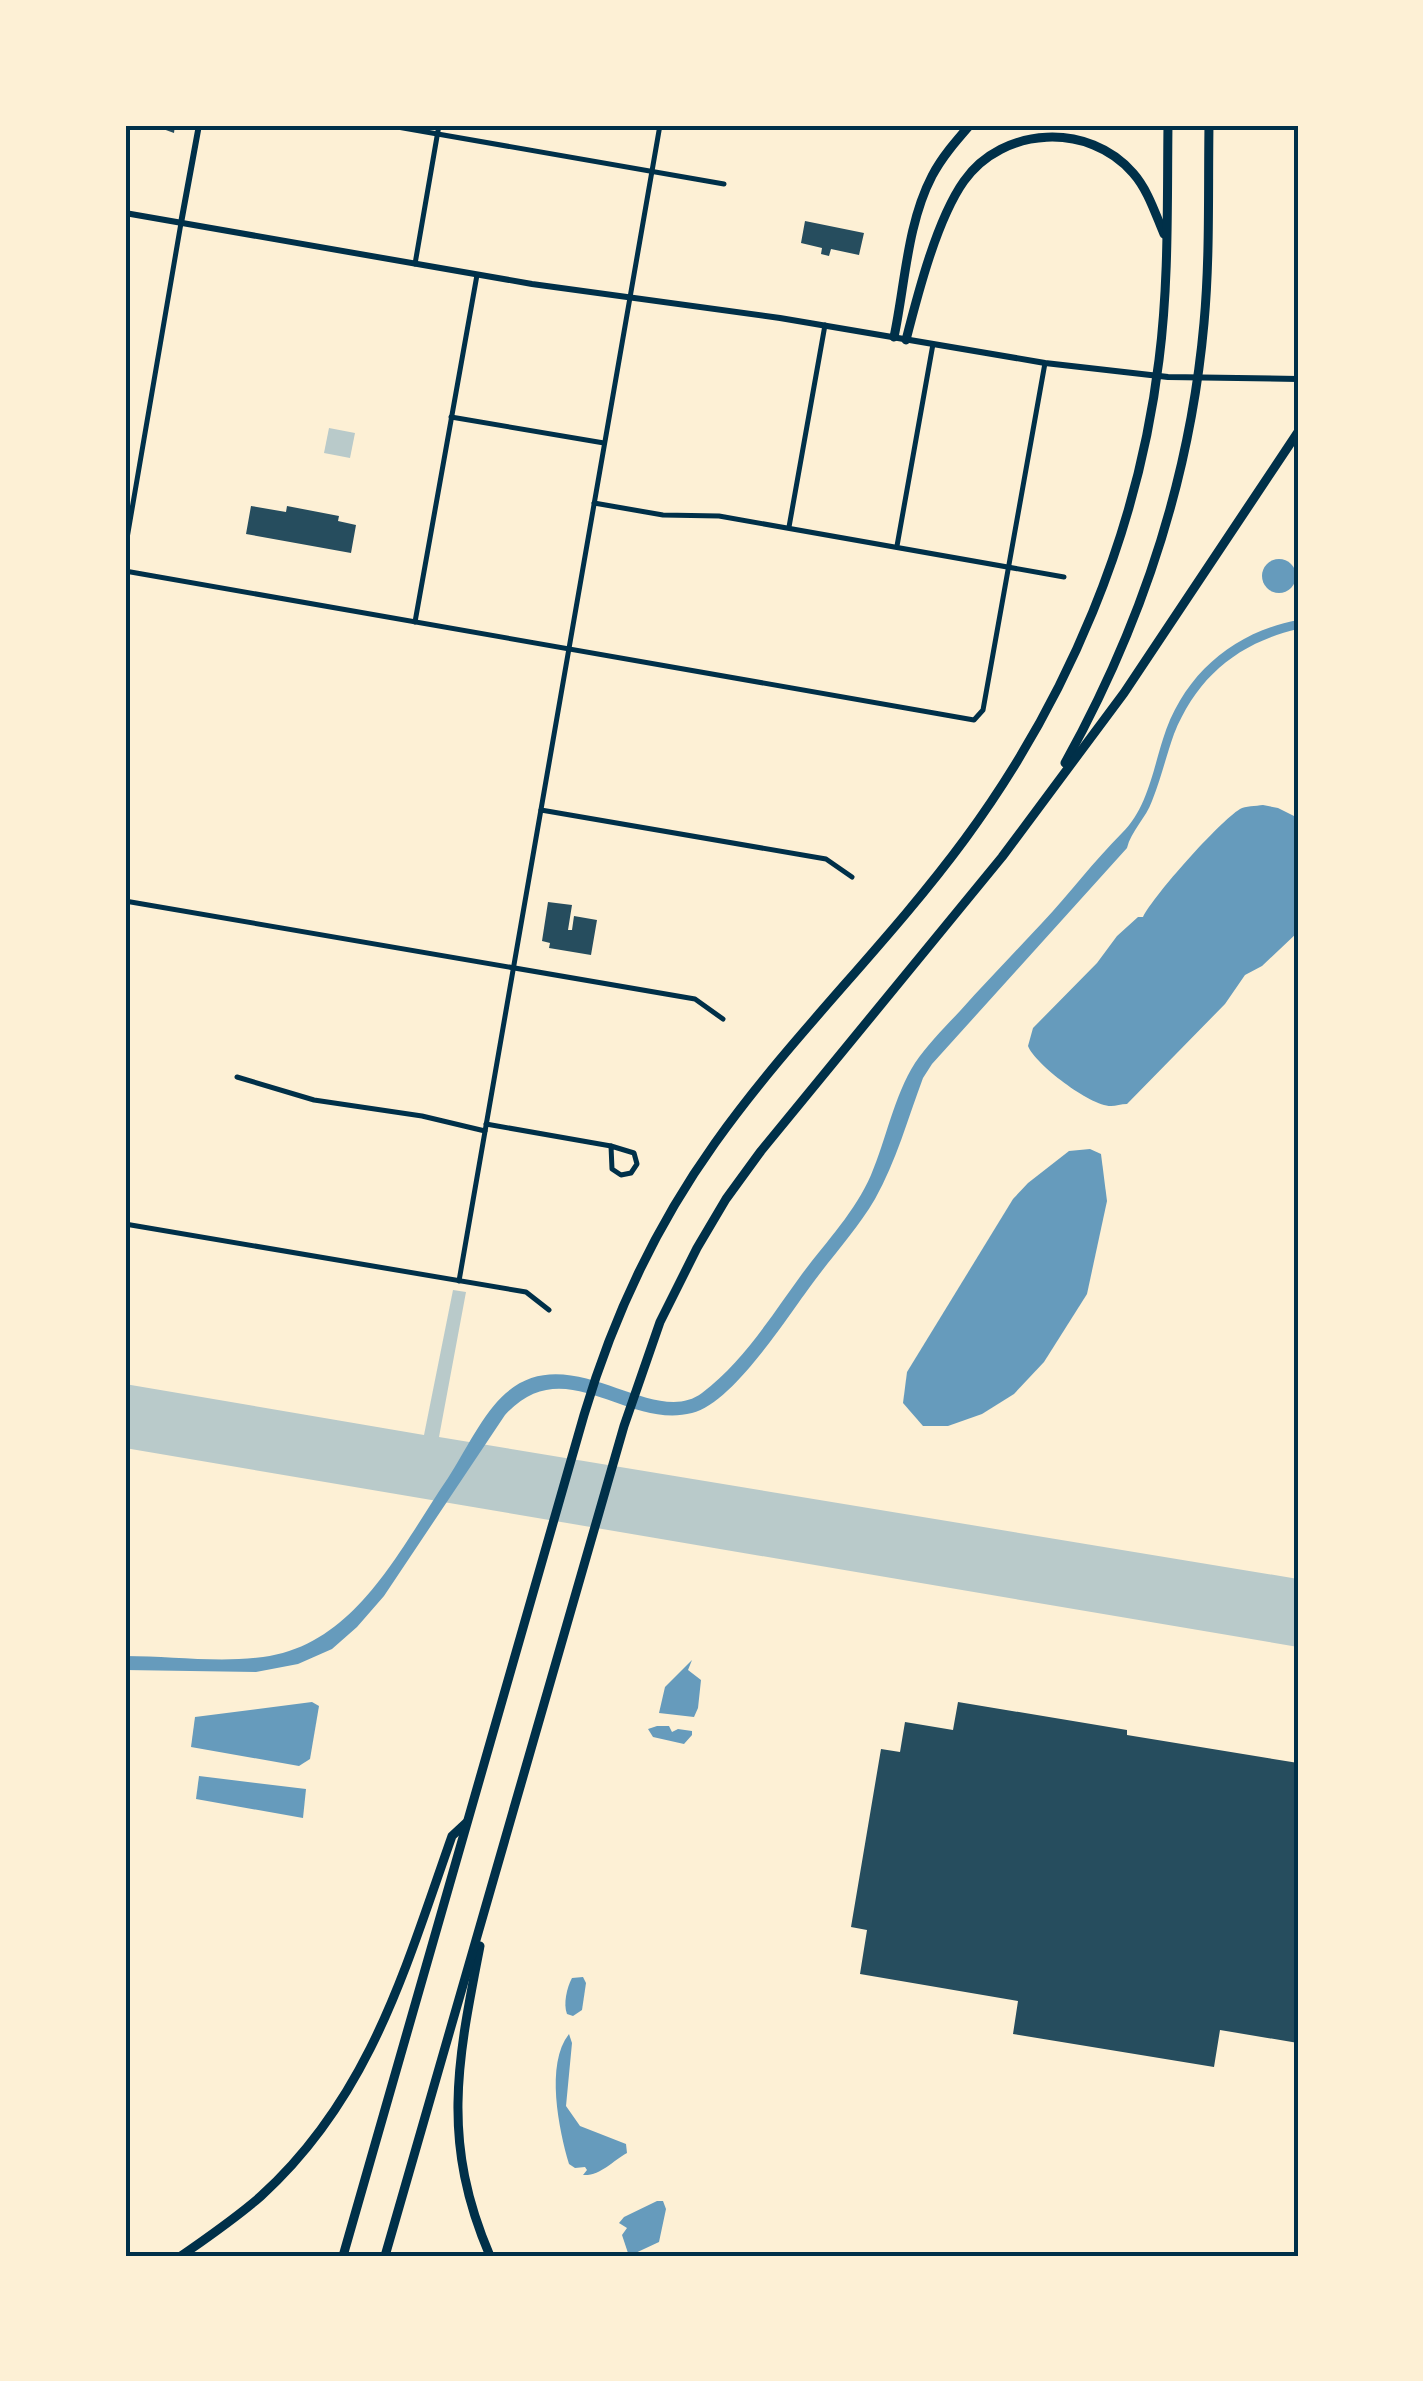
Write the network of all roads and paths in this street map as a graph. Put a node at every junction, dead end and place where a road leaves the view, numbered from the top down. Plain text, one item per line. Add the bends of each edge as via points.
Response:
1 (200, 125) edge
2 (386, 125) edge
3 (440, 125) edge
4 (660, 125) edge
5 (970, 125) edge
6 (1168, 125) edge
7 (1209, 125) edge
8 (438, 134) junction
9 (651, 172) junction
10 (724, 184) dead end
11 (125, 213) edge
12 (181, 223) junction
13 (1167, 240) junction
14 (415, 264) junction
15 (477, 275) junction
16 (629, 299) junction
17 (825, 326) junction
18 (894, 337) junction
19 (906, 340) junction
20 (933, 344) junction
21 (1045, 363) junction
22 (1298, 379) edge
23 (451, 417) junction
24 (1298, 432) edge
25 (604, 444) junction
26 (594, 503) junction
27 (788, 528) junction
28 (898, 546) junction
29 (125, 550) edge
30 (1009, 566) junction
31 (125, 571) edge
32 (1064, 576) dead end
33 (414, 622) junction
34 (568, 649) junction
35 (1043, 800) junction
36 (540, 810) junction
37 (852, 877) dead end
38 (125, 901) edge
39 (513, 967) junction
40 (723, 1019) dead end
41 (237, 1077) dead end
42 (486, 1128) junction
43 (611, 1146) junction
44 (125, 1224) edge
45 (459, 1281) junction
46 (548, 1310) dead end
47 (468, 1822) junction
48 (492, 1884) junction
49 (181, 2256) edge
50 (343, 2256) edge
51 (385, 2256) edge
52 (490, 2256) edge

1 - 12 main road
2 - 8 street
3 - 8 street
4 - 9 street
5 - 18 highway via 927,187
6 - 13 highway
7 - 35 highway via 1202,341 1172,504 1138,611
8 - 9 street
8 - 14 street
9 - 10 street
9 - 16 street
11 - 12 main road
12 - 14 main road
12 - 29 street
13 - 19 highway via 1140,183 1104,150 1067,138 1011,144 979,164 955,196
13 - 47 highway via 1161,342 1136,481 1074,656 1030,740 947,863 750,1098 655,1238 600,1361
14 - 15 main road
15 - 16 main road
15 - 23 street
16 - 17 main road
16 - 25 street
17 - 18 main road
17 - 27 street
18 - 19 main road
19 - 20 main road
20 - 21 main road
20 - 28 street
21 - 22 main road via 1168,376
21 - 30 street
23 - 25 street
23 - 33 street
24 - 35 highway via 1124,692
25 - 26 street
26 - 27 street
26 - 34 street
27 - 28 street
28 - 30 street
30 - 32 street
30 - 34 street via 982,713 970,720
31 - 33 street
33 - 34 street
34 - 36 street
35 - 48 highway via 981,886 735,1187 684,1272 624,1426
36 - 37 street via 826,859
36 - 39 street
38 - 39 street
39 - 40 street via 696,998
39 - 42 street
41 - 42 street via 314,1100
42 - 43 street
42 - 45 street
43 - 43 street via 612,1169 631,1172 634,1153
44 - 45 street
45 - 46 street via 526,1292
47 - 49 highway via 452,1836 392,2008 354,2084 260,2196
47 - 50 highway
48 - 51 highway
48 - 52 highway via 461,2043 456,2106 466,2189

